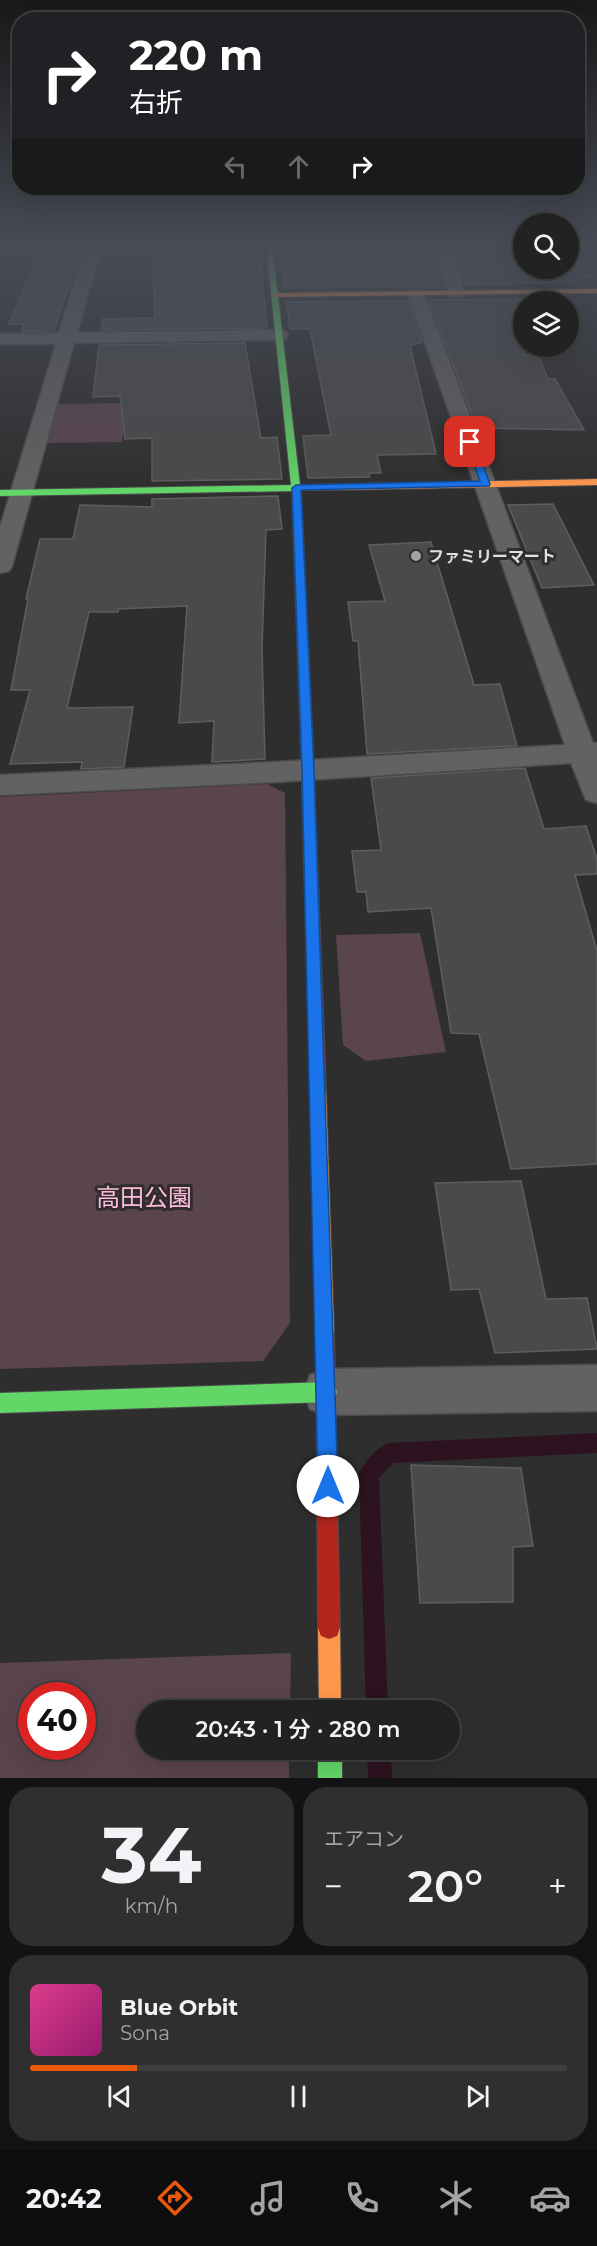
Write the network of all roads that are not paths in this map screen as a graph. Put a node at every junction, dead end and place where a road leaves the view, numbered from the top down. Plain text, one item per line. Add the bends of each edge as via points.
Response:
1 (70, 328) edge
2 (278, 328) edge
3 (429, 328) edge
4 (279, 335) junction
5 (67, 338) junction
6 (0, 339) edge
7 (597, 482) edge
8 (486, 484) junction
9 (296, 488) junction
10 (11, 493) edge
11 (0, 566) edge
12 (590, 752) edge
13 (308, 770) junction
14 (0, 785) edge
15 (597, 793) edge
16 (597, 1389) edge
17 (327, 1392) junction
18 (0, 1403) edge
19 (330, 1700) edge
20 (330, 1760) edge
21 (330, 1778) edge

1 - 5 street
2 - 4 street
3 - 8 street
4 - 5 street
4 - 9 street
5 - 6 street
5 - 10 street
7 - 8 street
8 - 9 street
8 - 12 street
9 - 10 street
9 - 13 street
10 - 11 street
12 - 13 street
12 - 15 street
13 - 14 street
13 - 17 street
16 - 17 street
17 - 18 street
17 - 19 street
20 - 21 street

